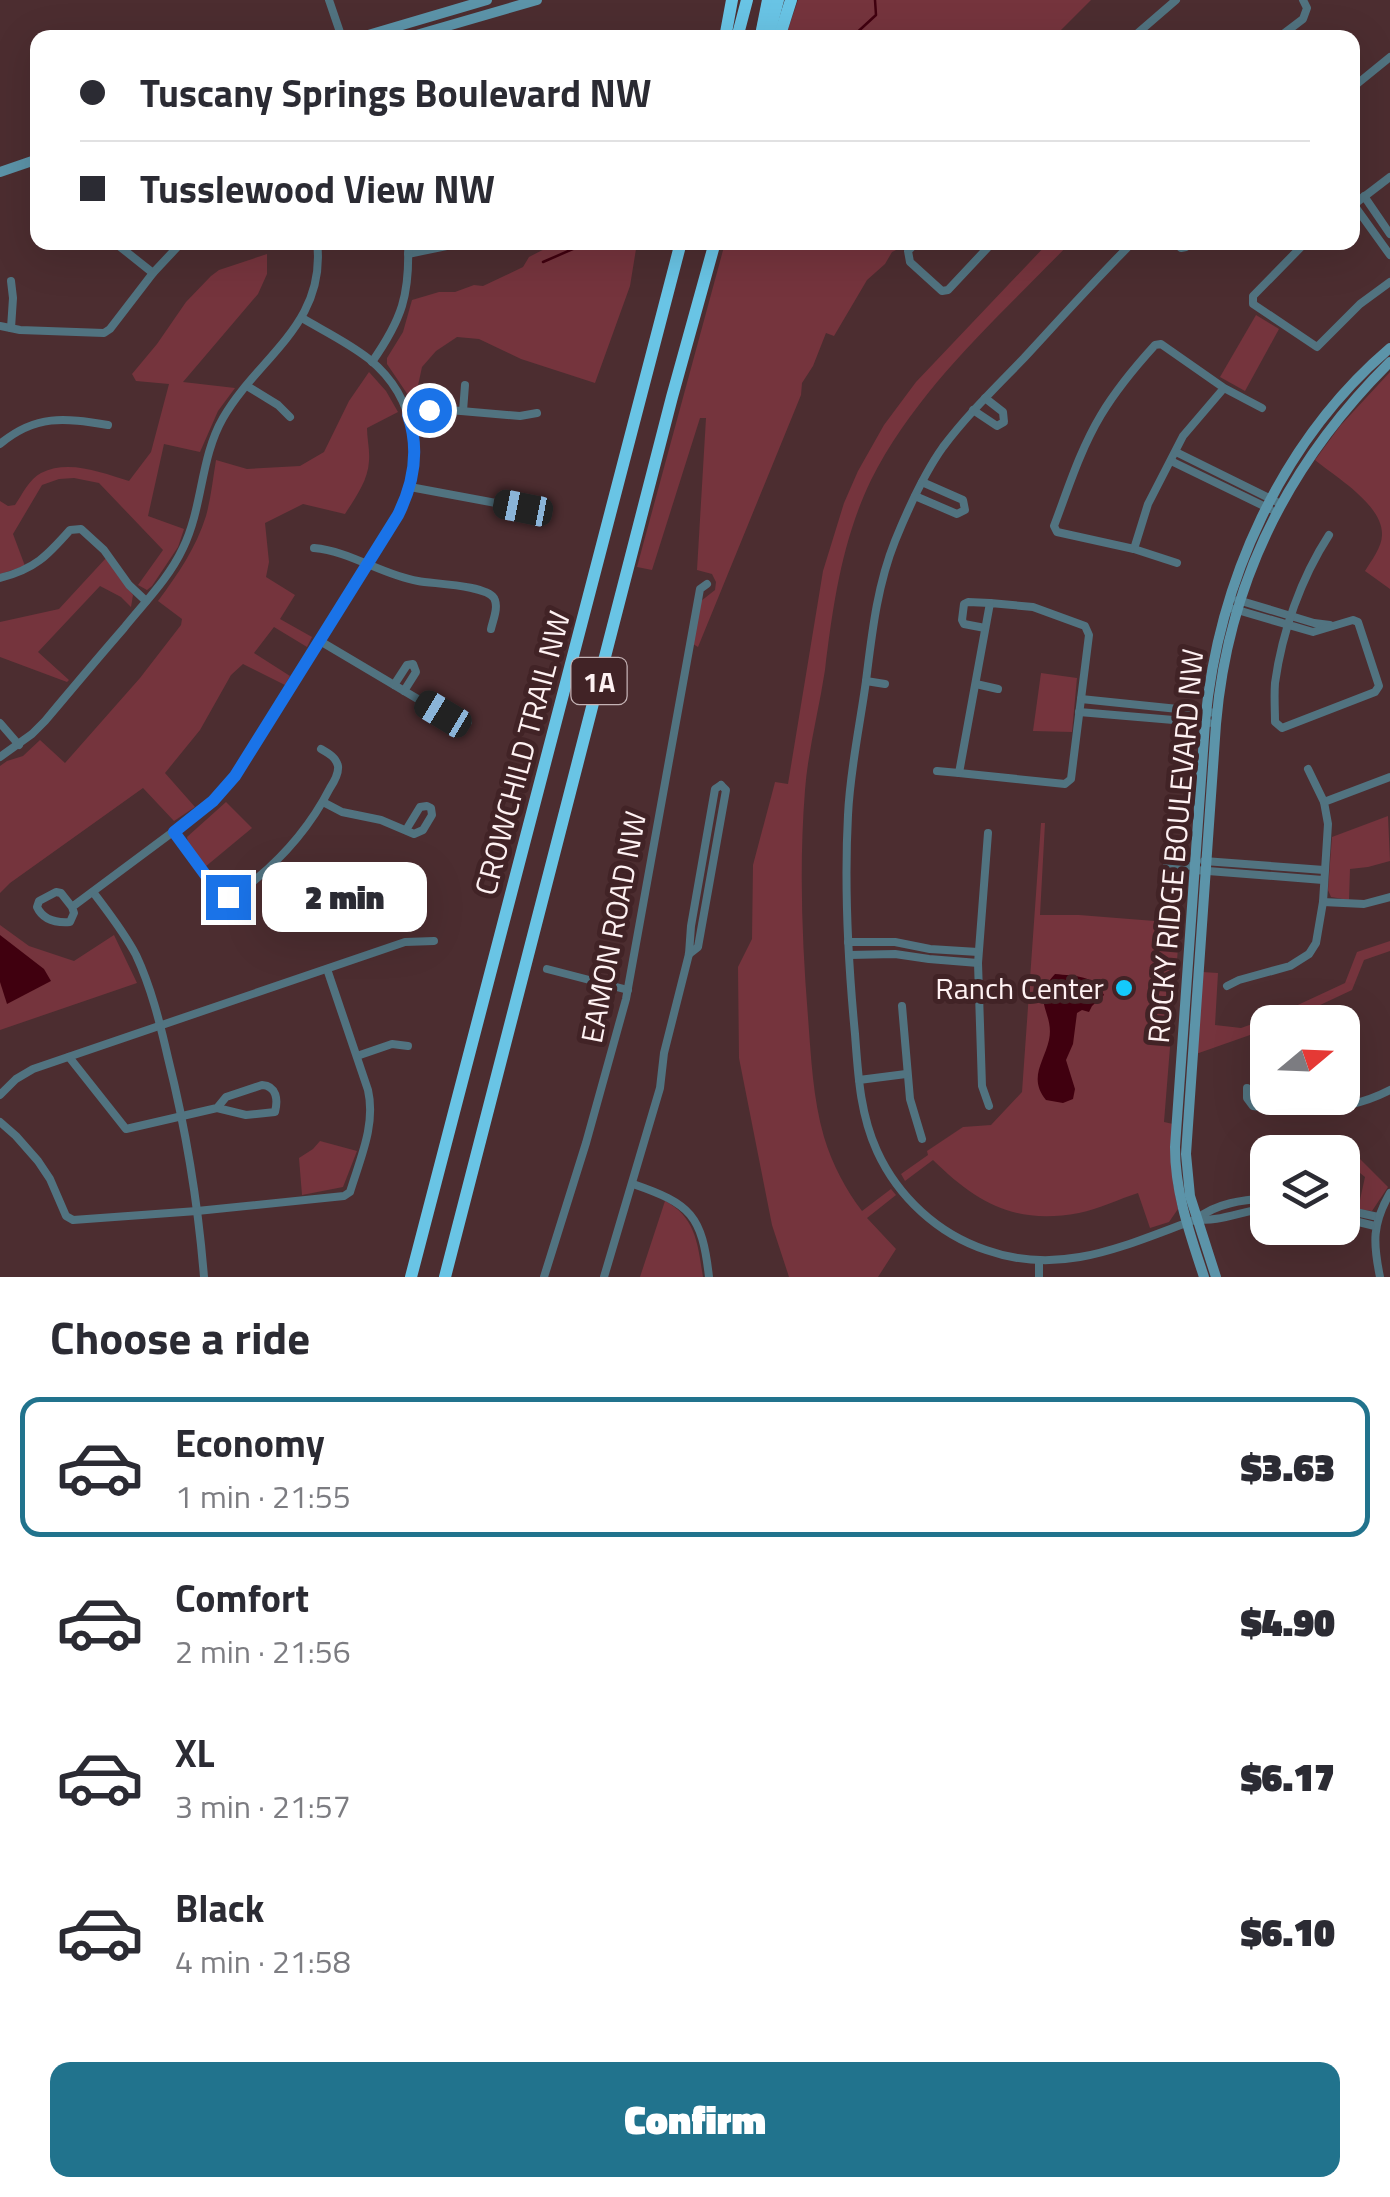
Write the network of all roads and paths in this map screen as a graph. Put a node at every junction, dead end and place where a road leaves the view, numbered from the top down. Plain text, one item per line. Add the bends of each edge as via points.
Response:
1 (329, 0) edge
2 (488, 0) edge
3 (537, 0) edge
4 (732, 0) edge
5 (747, 0) edge
6 (768, 0) edge
7 (778, 0) edge
8 (791, 0) edge
9 (1176, 0) edge
10 (1303, 0) edge
11 (339, 30) edge
12 (385, 30) edge
13 (434, 30) edge
14 (727, 30) edge
15 (739, 30) edge
16 (765, 30) edge
17 (767, 30) edge
18 (782, 30) edge
19 (1141, 30) edge
20 (1289, 30) edge
21 (1390, 57) edge
22 (1360, 81) edge
23 (30, 162) edge
24 (0, 172) edge
25 (1390, 176) edge
26 (1364, 196) junction
27 (1360, 200) edge
28 (1360, 214) edge
29 (1390, 234) edge
30 (124, 250) edge
31 (174, 250) edge
32 (317, 250) edge
33 (408, 250) edge
34 (427, 250) edge
35 (678, 250) edge
36 (712, 250) edge
37 (909, 250) edge
38 (986, 250) edge
39 (1124, 250) edge
40 (1298, 250) edge
41 (408, 254) junction
42 (1390, 255) edge
43 (153, 272) junction
44 (11, 280) dead end
45 (1390, 282) edge
46 (302, 318) junction
47 (0, 326) edge
48 (11, 328) junction
49 (1390, 348) edge
50 (372, 362) junction
51 (1390, 362) edge
52 (465, 385) dead end
53 (247, 386) junction
54 (1224, 388) junction
55 (985, 398) junction
56 (1262, 408) dead end
57 (973, 410) junction
58 (462, 411) junction
59 (538, 414) dead end
60 (408, 415) junction
61 (290, 417) dead end
62 (108, 425) dead end
63 (0, 444) edge
64 (1173, 456) junction
65 (922, 482) junction
66 (410, 487) junction
67 (915, 496) junction
68 (1274, 505) junction
69 (523, 508) dead end
70 (1328, 535) dead end
71 (314, 548) dead end
72 (1134, 548) junction
73 (1177, 563) dead end
74 (367, 565) junction
75 (0, 578) edge
76 (707, 584) dead end
77 (146, 601) junction
78 (990, 603) junction
79 (1234, 604) junction
80 (1290, 621) junction
81 (985, 628) junction
82 (491, 629) dead end
83 (320, 641) junction
84 (866, 680) junction
85 (885, 684) dead end
86 (976, 684) junction
87 (394, 685) junction
88 (998, 689) dead end
89 (404, 691) junction
90 (1081, 699) junction
91 (1079, 712) junction
92 (1211, 718) junction
93 (468, 722) dead end
94 (0, 723) edge
95 (19, 744) junction
96 (322, 749) dead end
97 (0, 757) edge
98 (1308, 770) dead end
99 (938, 772) dead end
100 (960, 773) junction
101 (1390, 777) edge
102 (323, 802) junction
103 (1324, 802) junction
104 (406, 830) dead end
105 (174, 832) junction
106 (988, 833) dead end
107 (1167, 865) dead end
108 (273, 866) junction
109 (1200, 866) junction
110 (1324, 875) junction
111 (93, 892) junction
112 (1390, 896) edge
113 (310, 899) dead end
114 (1322, 902) junction
115 (72, 907) junction
116 (434, 941) dead end
117 (848, 942) junction
118 (896, 942) junction
119 (689, 954) junction
120 (895, 954) junction
121 (930, 954) junction
122 (849, 955) junction
123 (978, 957) junction
124 (547, 968) dead end
125 (326, 969) junction
126 (1227, 986) dead end
127 (628, 990) junction
128 (902, 1006) dead end
129 (160, 1025) junction
130 (408, 1046) dead end
131 (357, 1056) junction
132 (70, 1057) junction
133 (906, 1074) junction
134 (859, 1080) junction
135 (1246, 1088) dead end
136 (1388, 1094) edge
137 (0, 1095) edge
138 (1360, 1098) edge
139 (1250, 1103) edge
140 (989, 1106) dead end
141 (217, 1108) junction
142 (182, 1116) junction
143 (0, 1122) edge
144 (922, 1139) dead end
145 (633, 1184) junction
146 (1390, 1193) edge
147 (1250, 1201) edge
148 (198, 1211) junction
149 (1250, 1211) edge
150 (1360, 1215) edge
151 (1360, 1220) edge
152 (1192, 1221) junction
153 (1376, 1221) junction
154 (1039, 1262) junction
155 (1050, 1262) junction
156 (204, 1277) edge
157 (411, 1277) edge
158 (445, 1277) edge
159 (544, 1277) edge
160 (604, 1277) edge
161 (708, 1277) edge
162 (1039, 1277) edge
163 (1049, 1277) edge
164 (1204, 1277) edge
165 (1216, 1277) edge
166 (1380, 1277) edge

1 - 11 street
2 - 12 street
3 - 13 street
4 - 14 highway
5 - 15 highway
6 - 16 highway
7 - 17 highway
8 - 18 highway
9 - 19 street
10 - 20 street via 1303,19
21 - 22 street
23 - 24 street
25 - 26 street
26 - 27 street
26 - 29 street
28 - 42 street
30 - 43 street
31 - 43 street
32 - 46 street via 315,285
33 - 41 street
34 - 41 street
35 - 157 highway, CROWCHILD TRAIL NW / 1A
36 - 158 highway, CROWCHILD TRAIL NW / 1A
37 - 38 street via 910,262 942,291
39 - 55 street
40 - 45 street via 1254,296 1254,304 1316,347
41 - 50 street via 400,314
43 - 48 street via 106,332
44 - 48 street
46 - 50 street
46 - 53 street
47 - 48 street
49 - 68 street, ROCKY RIDGE BOULEVARD NW via 1328,413 1296,457
50 - 60 street via 396,388
51 - 68 street, ROCKY RIDGE BOULEVARD NW via 1334,422
52 - 58 street
53 - 61 street
53 - 77 street via 212,442 181,553
54 - 56 street
54 - 64 street
54 - 72 street via 1154,345 1100,417 1054,526
55 - 57 street
55 - 57 street via 1003,412 1004,422 996,426
57 - 65 street
58 - 59 street
58 - 60 street
60 - 66 street via 415,454
62 - 63 street via 44,420
64 - 68 street
64 - 72 street
65 - 67 street
65 - 67 street via 963,500 965,510 957,514
66 - 69 street
66 - 74 street
67 - 84 street via 882,576
68 - 79 street, ROCKY RIDGE BOULEVARD NW
70 - 80 street
71 - 74 street
72 - 73 street
74 - 82 street via 488,593 496,605
74 - 83 street
75 - 77 street via 35,565 70,530 81,529
76 - 127 street, EAMON ROAD NW via 700,590
77 - 95 street
78 - 81 street
78 - 81 street via 964,604 964,624
78 - 90 street via 1033,607 1085,626
79 - 80 street
79 - 92 street, ROCKY RIDGE BOULEVARD NW
80 - 80 street via 1358,622 1379,686 1375,692 1282,728 1275,686
81 - 86 street
83 - 87 street
83 - 105 street via 235,776
84 - 85 street
84 - 117 street via 848,811
86 - 88 street
86 - 100 street
87 - 89 street
87 - 89 street via 413,664 416,672
89 - 93 street
90 - 91 street
90 - 92 street
91 - 92 street
91 - 100 street via 1065,784
92 - 109 street, ROCKY RIDGE BOULEVARD NW
94 - 95 street
95 - 97 street
96 - 102 street via 338,767
98 - 103 street
99 - 100 street
101 - 103 street
102 - 104 street
102 - 108 street
103 - 110 street
105 - 108 street via 224,896 234,896
105 - 111 street
106 - 123 street
107 - 109 street
108 - 113 street
109 - 110 street
109 - 152 street, ROCKY RIDGE BOULEVARD NW via 1186,1154
110 - 114 street
111 - 115 street
111 - 129 street via 134,952
112 - 114 street via 1364,904
114 - 126 street via 1309,954
115 - 115 street via 61,892 37,907 66,923
116 - 125 street via 405,942
117 - 118 street
117 - 122 street
118 - 120 street
118 - 121 street
119 - 119 street via 698,947 726,790 721,784
119 - 145 street
120 - 121 street
120 - 122 street
121 - 123 street
122 - 134 street
123 - 140 street via 982,1086
124 - 127 street
125 - 129 street
125 - 131 street
127 - 159 street, EAMON ROAD NW
128 - 133 street
129 - 132 street
129 - 142 street
130 - 131 street via 392,1044
131 - 148 street via 371,1118 350,1192
132 - 137 street via 27,1072
132 - 142 street via 126,1130
133 - 134 street
133 - 144 street
134 - 154 street via 877,1151 913,1203 975,1246
135 - 139 street
136 - 138 street
141 - 141 street via 226,1097 262,1085 274,1090 277,1103 267,1114
141 - 142 street
142 - 148 street
143 - 148 street via 38,1161 73,1220
145 - 160 street
145 - 161 street via 664,1194 692,1216 706,1248
146 - 153 street
147 - 152 street
148 - 156 street
149 - 152 street
150 - 153 street
151 - 153 street
152 - 155 street via 1096,1254
152 - 164 street, ROCKY RIDGE BOULEVARD NW
152 - 165 street, ROCKY RIDGE BOULEVARD NW
153 - 166 street
154 - 155 street
154 - 162 street
155 - 163 street

